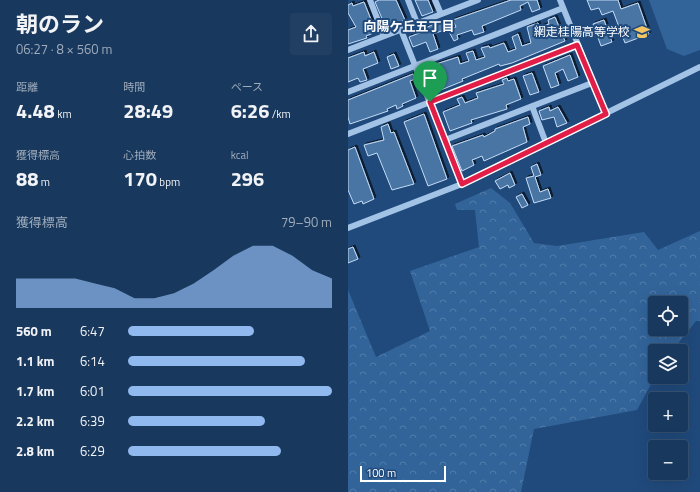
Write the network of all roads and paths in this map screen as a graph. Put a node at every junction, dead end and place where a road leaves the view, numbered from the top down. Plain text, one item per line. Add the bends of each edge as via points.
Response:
1 (370, 0) edge
2 (408, 0) edge
3 (435, 0) edge
4 (478, 0) edge
5 (560, 0) edge
6 (563, 8) junction
7 (441, 14) junction
8 (417, 23) junction
9 (401, 30) junction
10 (384, 36) junction
11 (577, 45) junction
12 (348, 50) edge
13 (415, 66) junction
14 (700, 67) edge
15 (592, 83) junction
16 (348, 92) edge
17 (430, 102) junction
18 (532, 106) junction
19 (606, 114) junction
20 (348, 134) edge
21 (444, 140) junction
22 (546, 143) junction
23 (462, 184) junction
24 (348, 228) edge

1 - 10 street
2 - 8 street
3 - 7 street
4 - 7 street
5 - 6 street
6 - 11 street
6 - 13 street
7 - 8 street
8 - 9 street
9 - 10 street
9 - 13 street
10 - 12 street
11 - 15 street
11 - 17 street
13 - 16 street
13 - 17 street
14 - 19 street
15 - 18 street
15 - 19 street
17 - 20 street
17 - 21 street
18 - 21 street
18 - 22 street
19 - 22 street
21 - 23 street
22 - 23 street
23 - 24 street

